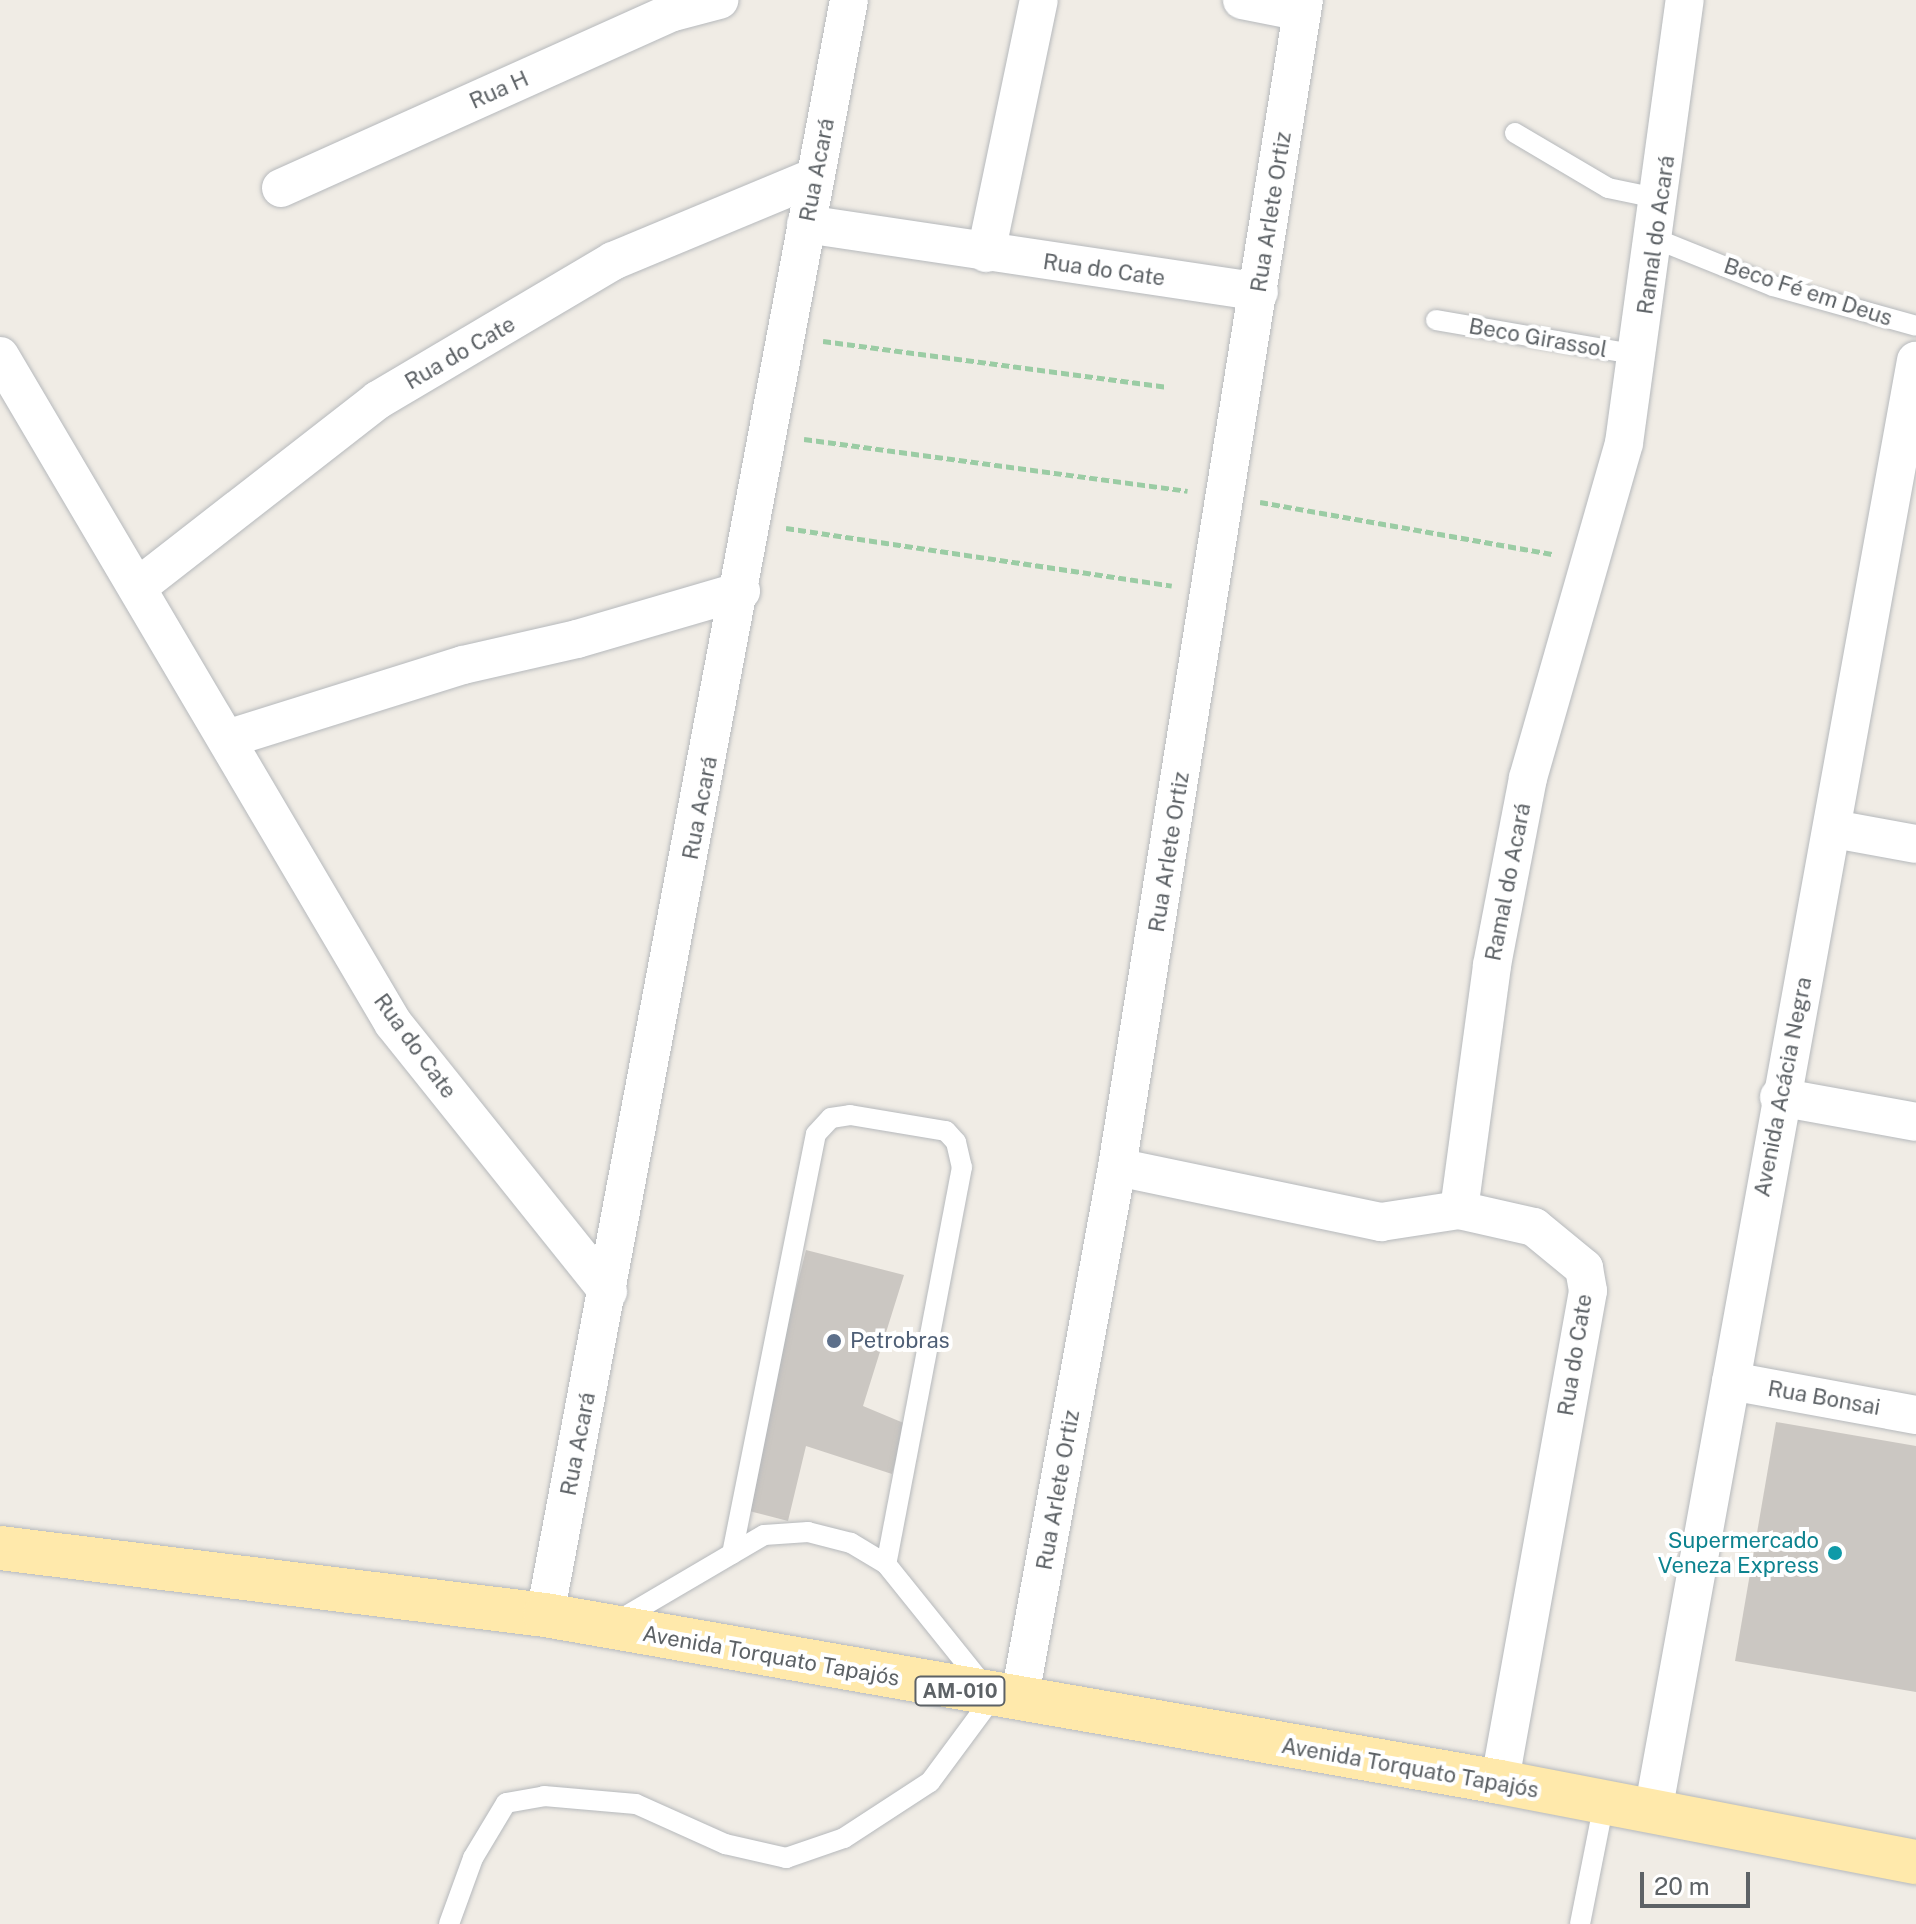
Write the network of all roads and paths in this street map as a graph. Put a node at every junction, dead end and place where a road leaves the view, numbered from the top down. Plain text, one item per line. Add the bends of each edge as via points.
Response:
1 (719, 0) edge
2 (849, 0) edge
3 (1039, 0) edge
4 (1242, 0) edge
5 (1685, 0) edge
6 (1303, 6) edge
7 (1515, 133) dead end
8 (815, 177) junction
9 (281, 188) dead end
10 (1661, 199) junction
11 (806, 224) junction
12 (1656, 239) junction
13 (986, 253) junction
14 (1259, 292) junction
15 (1436, 320) dead end
16 (1916, 326) edge
17 (786, 336) junction
18 (1639, 355) junction
19 (0, 356) edge
20 (1916, 361) edge
21 (1166, 387) dead end
22 (769, 434) junction
23 (1227, 496) junction
24 (754, 523) junction
25 (1594, 561) junction
26 (139, 586) junction
27 (741, 591) junction
28 (1212, 592) junction
29 (227, 739) junction
30 (1834, 829) junction
31 (1916, 844) edge
32 (1779, 1097) junction
33 (1916, 1122) edge
34 (1117, 1167) junction
35 (1459, 1210) junction
36 (608, 1291) junction
37 (1731, 1381) junction
38 (1916, 1415) edge
39 (0, 1548) edge
40 (732, 1554) junction
41 (886, 1564) junction
42 (545, 1615) junction
43 (609, 1626) junction
44 (1006, 1699) junction
45 (1500, 1782) junction
46 (1604, 1803) junction
47 (1653, 1812) junction
48 (1916, 1862) edge
49 (449, 1924) edge
50 (1580, 1924) edge

1 - 9 street, Rua H via 673,12
2 - 8 street, Rua Acará
3 - 13 street
4 - 6 street
5 - 10 street, Ramal do Acará
6 - 14 street, Rua Arlete Ortiz
7 - 10 lane via 1608,188
8 - 11 street, Rua Acará
8 - 26 street, Rua do Cate via 613,261 378,400
10 - 12 street, Ramal do Acará
11 - 13 street, Rua do Cate
11 - 17 street, Rua Acará
12 - 16 lane, Beco Fé em Deus via 1773,286
12 - 18 street, Ramal do Acará
13 - 14 street, Rua do Cate
14 - 23 street, Rua Arlete Ortiz
15 - 18 lane, Beco Girassol
17 - 21 path
17 - 22 street, Rua Acará
18 - 25 street, Ramal do Acará via 1624,443
19 - 26 street, Rua do Cate
20 - 30 street, Avenida Acácia Negra
22 - 23 path
22 - 24 street, Rua Acará
23 - 25 path
23 - 28 street, Rua Arlete Ortiz
24 - 27 street, Rua Acará
24 - 28 path
25 - 35 street, Ramal do Acará via 1528,778 1492,965
26 - 29 street, Rua do Cate
27 - 29 street via 577,639 463,665
27 - 36 street, Rua Acará
28 - 34 street, Rua Arlete Ortiz
29 - 36 street, Rua do Cate via 393,1023
30 - 31 street
30 - 32 street, Avenida Acácia Negra
32 - 33 street
32 - 37 street, Avenida Acácia Negra
34 - 35 street, Rua do Cate via 1381,1222
34 - 44 street, Rua Arlete Ortiz
35 - 45 street, Rua do Cate via 1534,1227 1552,1237 1584,1268 1588,1291
36 - 42 street, Rua Acará
37 - 38 street, Rua Bonsai
37 - 47 street, Avenida Acácia Negra
39 - 42 main road, Avenida Torquato Tapajós / AM-010
40 - 41 lane via 764,1535 808,1532 851,1543
40 - 41 lane via 816,1134 831,1118 850,1115 946,1131 956,1142 962,1167
40 - 43 lane
41 - 44 lane
42 - 43 main road, Avenida Torquato Tapajós / AM-010
43 - 44 main road, Avenida Torquato Tapajós / AM-010
44 - 45 main road, Avenida Torquato Tapajós / AM-010
44 - 49 lane via 930,1782 844,1838 786,1858 725,1844 636,1804 544,1796 506,1803 473,1858
45 - 46 main road, Avenida Torquato Tapajós / AM-010
46 - 47 main road, Avenida Torquato Tapajós / AM-010
46 - 50 lane
47 - 48 main road, Avenida Torquato Tapajós / AM-010

